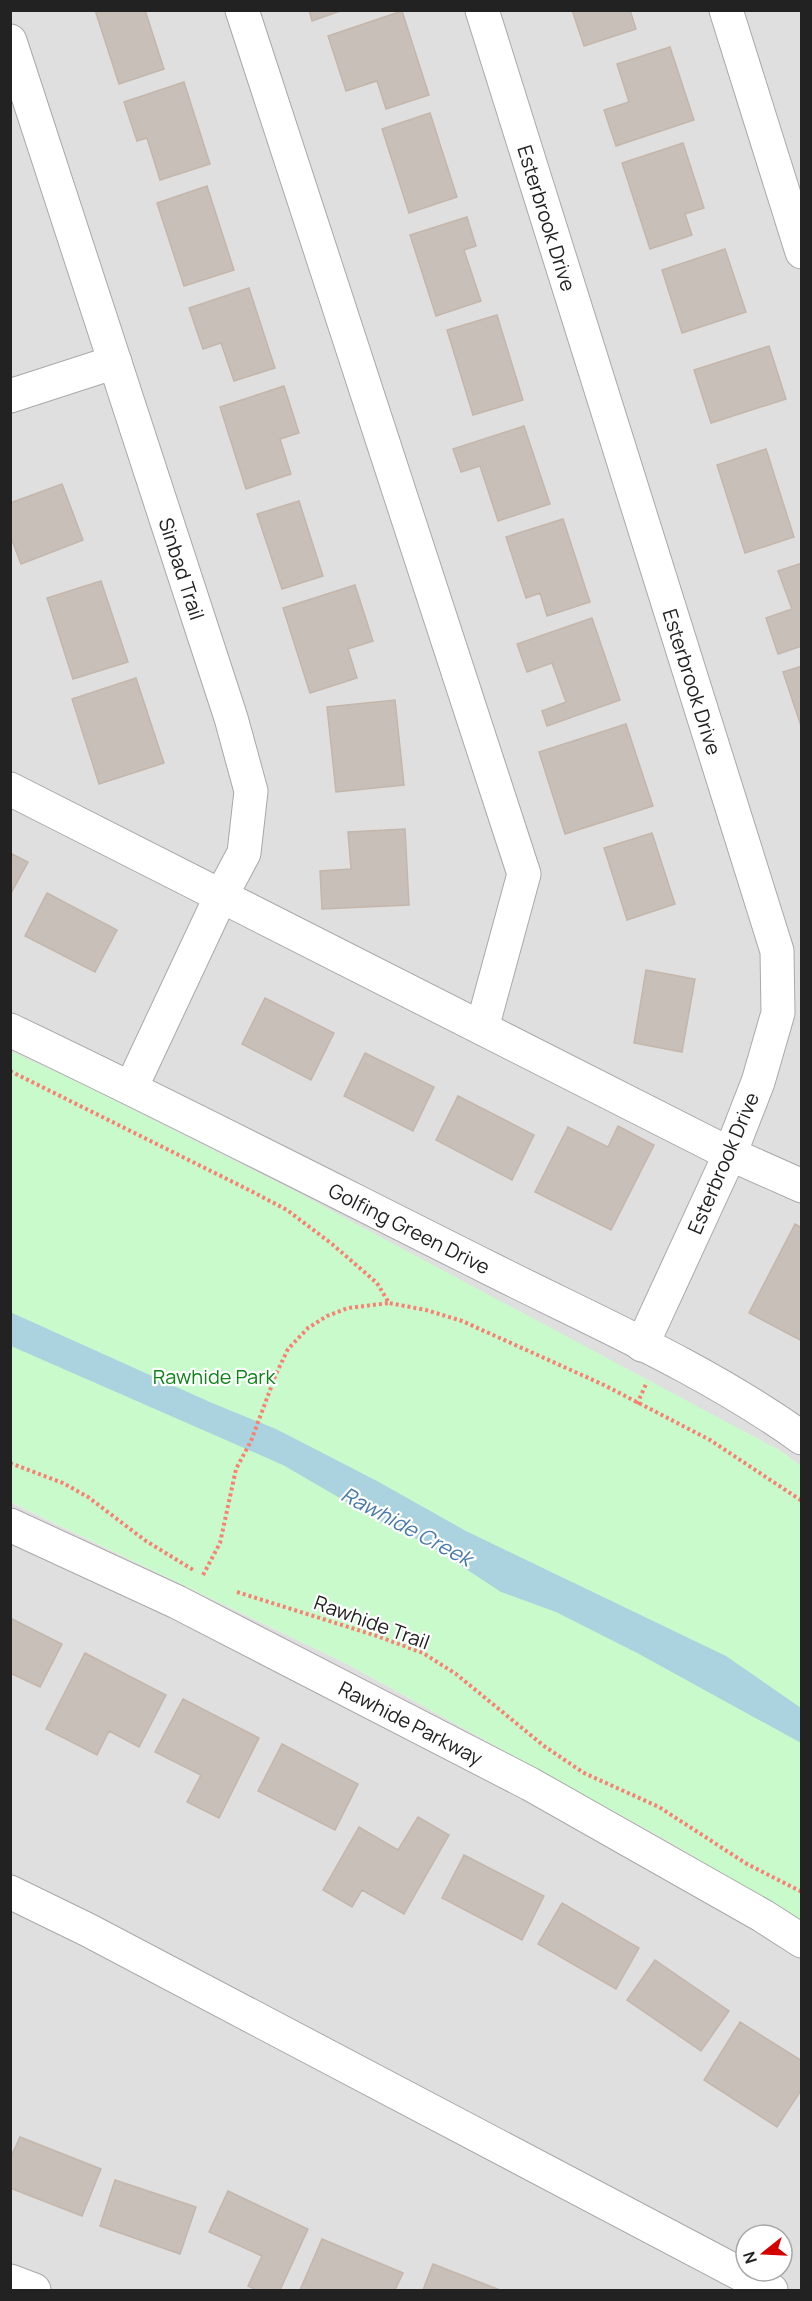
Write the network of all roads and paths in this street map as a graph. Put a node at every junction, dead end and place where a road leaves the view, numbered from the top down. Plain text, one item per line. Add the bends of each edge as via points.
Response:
1 (243, 10) edge
2 (482, 10) edge
3 (726, 10) edge
4 (10, 41) edge
5 (16, 75) edge
6 (801, 252) edge
7 (115, 362) junction
8 (10, 396) edge
9 (10, 789) edge
10 (221, 896) junction
11 (482, 1029) junction
12 (10, 1030) edge
13 (10, 1071) edge
14 (131, 1088) junction
15 (730, 1154) junction
16 (801, 1186) edge
17 (389, 1303) junction
18 (642, 1345) junction
19 (801, 1438) edge
20 (10, 1463) edge
21 (801, 1501) edge
22 (10, 1525) edge
23 (203, 1575) junction
24 (211, 1580) dead end
25 (228, 1588) dead end
26 (10, 1892) edge
27 (801, 1892) edge
28 (801, 1941) edge
29 (10, 2281) edge
30 (34, 2290) edge
31 (771, 2290) edge

1 - 11 street via 524,874
2 - 15 street, Esterbrook Drive via 777,951 778,1013 758,1082
3 - 6 street
4 - 5 street, Sinbad Trail
5 - 7 street, Sinbad Trail
7 - 8 street
7 - 10 street, Sinbad Trail via 251,791 244,853
9 - 10 street
10 - 11 street
10 - 14 street, Sinbad Trail
11 - 15 street
12 - 14 street, Golfing Green Drive
13 - 17 path via 287,1210 377,1283
14 - 18 street, Golfing Green Drive
15 - 16 street
15 - 18 street, Esterbrook Drive
17 - 21 path via 462,1321 604,1385 710,1440
17 - 23 path via 348,1308 327,1316 288,1349 236,1469 220,1543
18 - 19 street, Golfing Green Drive via 771,1416
20 - 23 path via 88,1497 146,1541
22 - 28 street, Rawhide Parkway via 177,1602 530,1784
23 - 24 path
25 - 27 path, Rawhide Trail via 423,1653 584,1773 659,1807 747,1864
26 - 31 street
29 - 30 street

